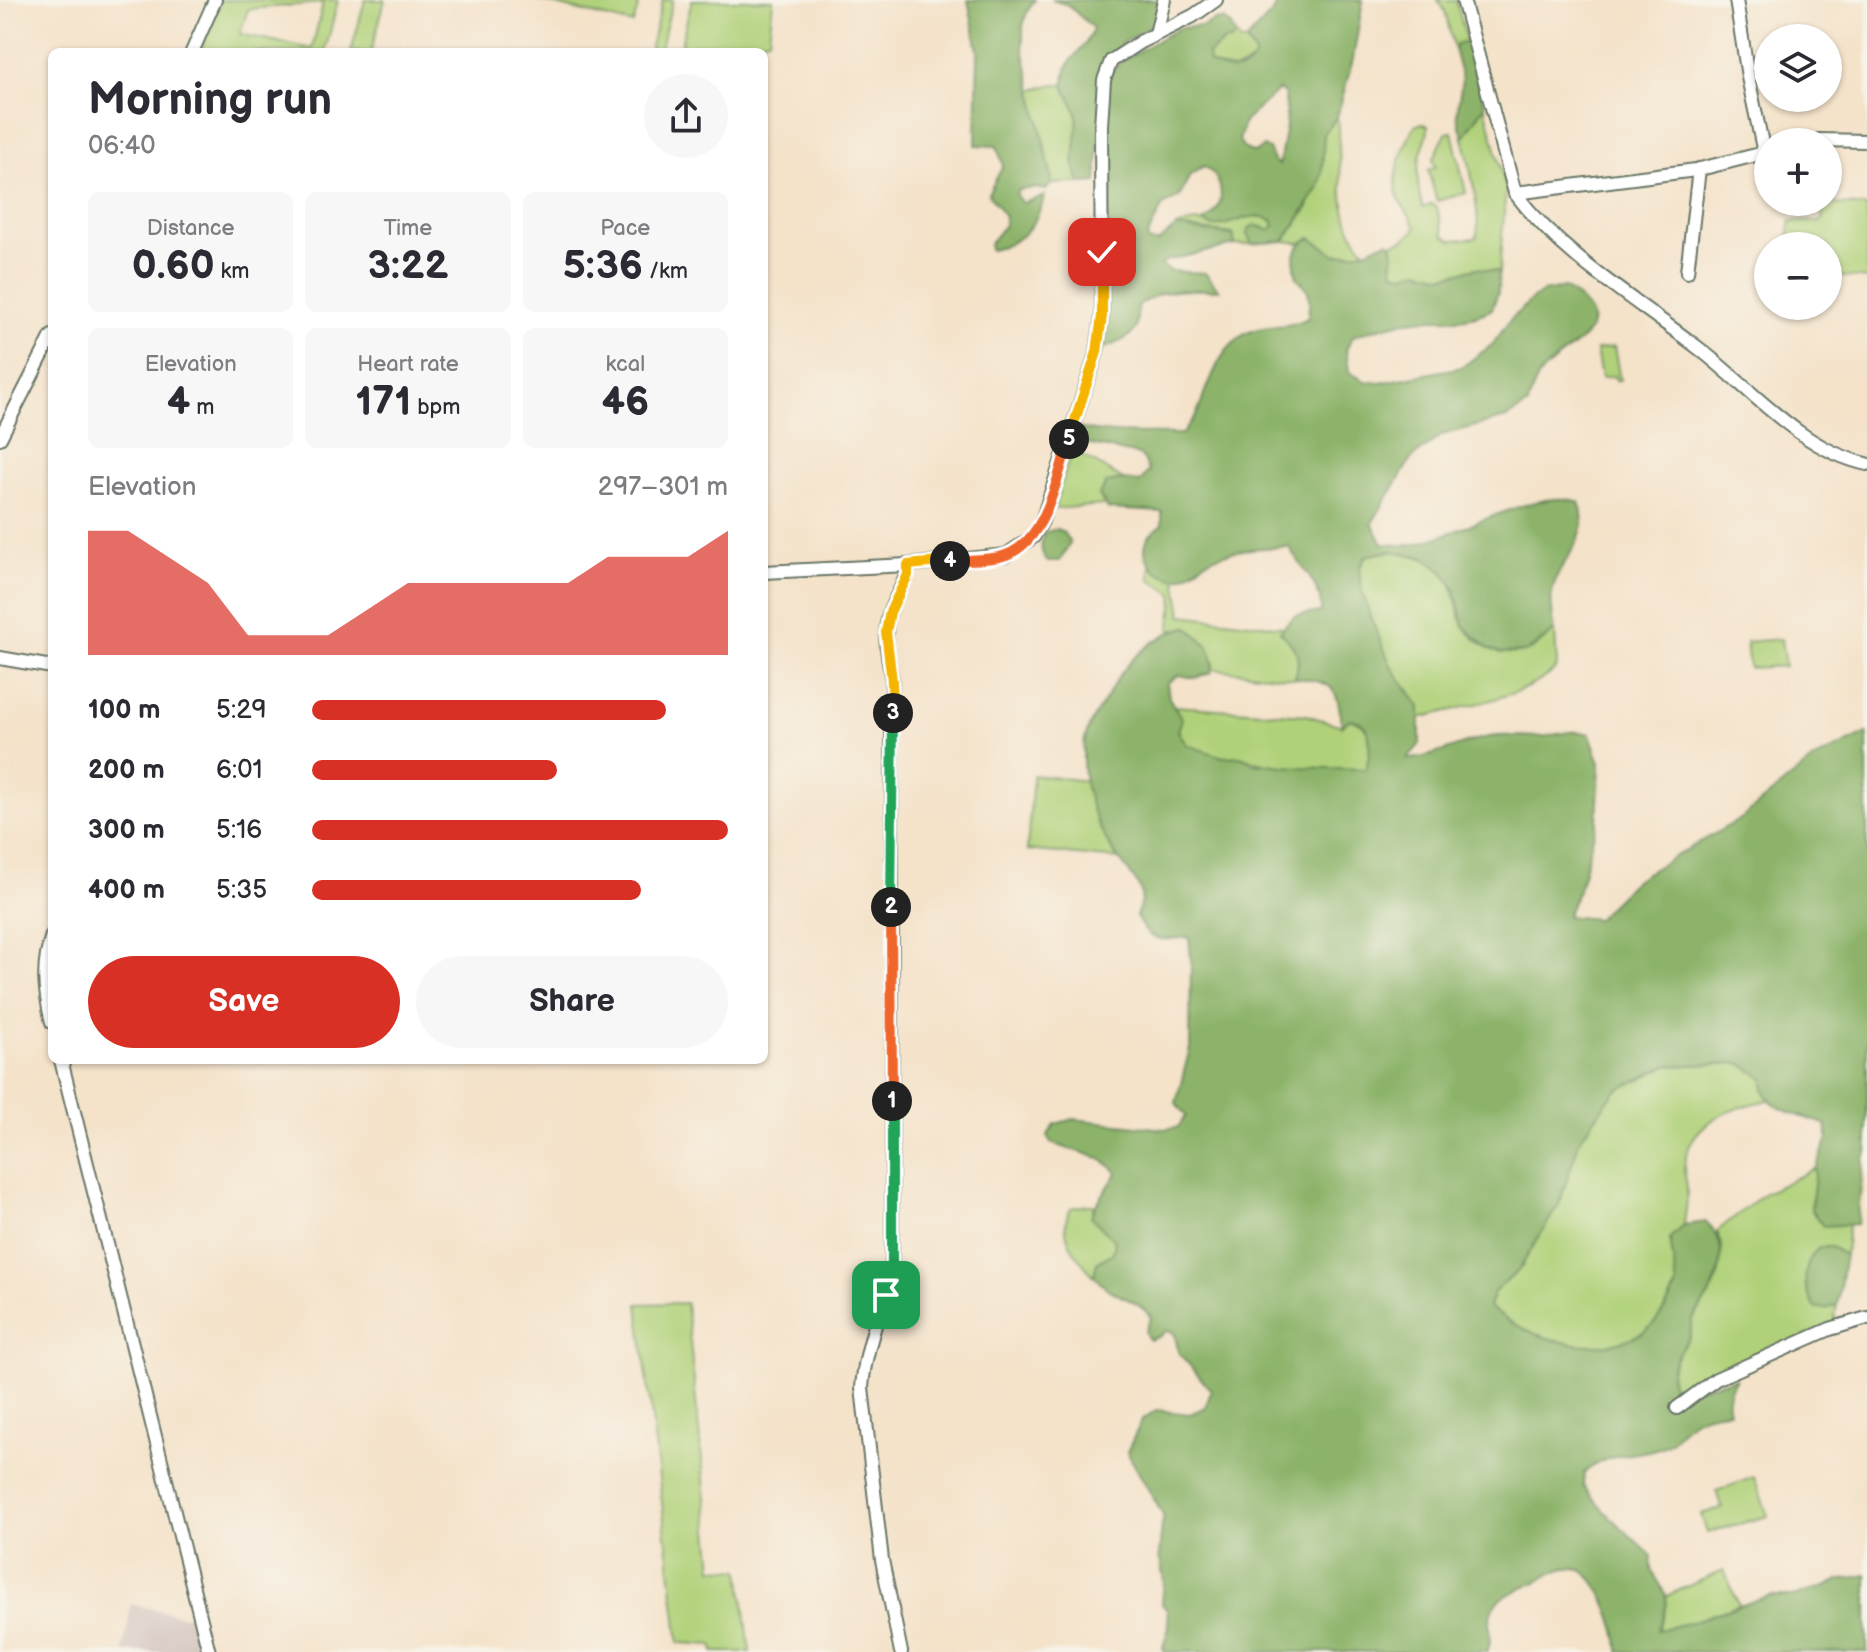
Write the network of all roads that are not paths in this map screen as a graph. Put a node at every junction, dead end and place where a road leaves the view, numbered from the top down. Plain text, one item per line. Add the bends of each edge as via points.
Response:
1 (215, 0) edge
2 (1164, 0) edge
3 (1216, 0) edge
4 (1463, 0) edge
5 (1736, 0) edge
6 (1156, 34) junction
7 (194, 48) edge
8 (1760, 128) edge
9 (1842, 140) edge
10 (1867, 141) edge
11 (1754, 155) edge
12 (1699, 169) junction
13 (1515, 193) junction
14 (1687, 272) dead end
15 (48, 344) edge
16 (0, 438) edge
17 (1867, 464) edge
18 (908, 565) junction
19 (768, 572) edge
20 (0, 658) edge
21 (48, 666) edge
22 (48, 948) edge
23 (48, 1007) edge
24 (62, 1064) edge
25 (1867, 1318) edge
26 (1677, 1408) dead end
27 (209, 1652) edge
28 (901, 1652) edge

1 - 7 street
2 - 6 street
3 - 6 street
4 - 13 street
5 - 8 street
6 - 18 street via 1111,61 1104,80 1102,316 1097,352 1042,521 1033,537 1006,555
9 - 10 street
11 - 12 street
12 - 13 street
12 - 14 street
13 - 17 street via 1561,243 1797,430 1841,456
15 - 16 street
18 - 19 street
18 - 28 street via 886,632 892,681 892,1263 862,1388 882,1560
20 - 21 street
22 - 23 street
24 - 27 street
25 - 26 street via 1716,1379

